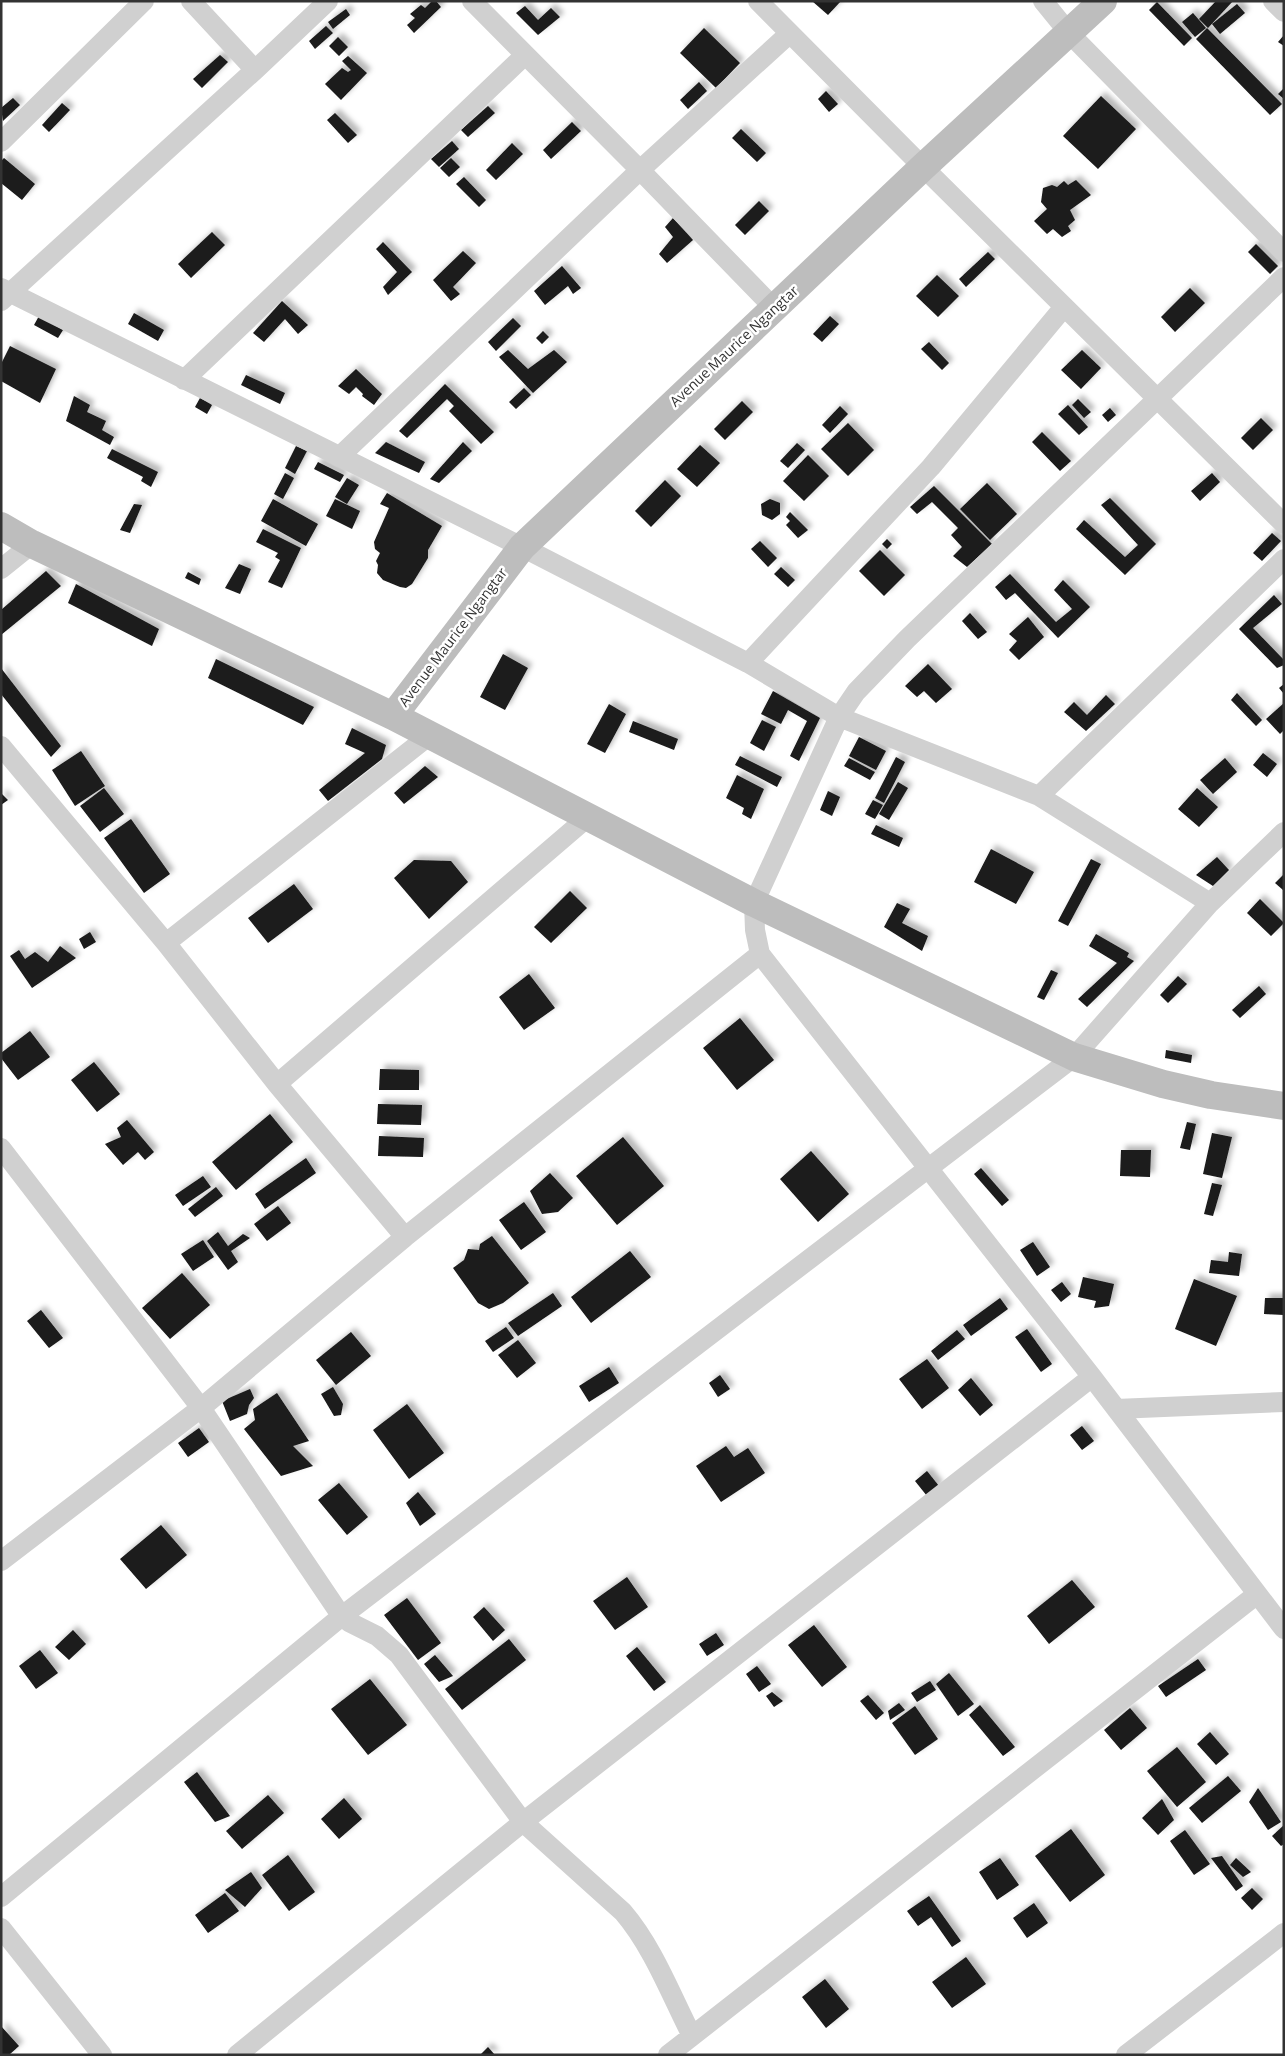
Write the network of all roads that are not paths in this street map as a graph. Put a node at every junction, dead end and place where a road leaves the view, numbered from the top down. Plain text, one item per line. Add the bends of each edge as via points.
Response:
1 (144, 1) edge
2 (191, 1) edge
3 (328, 1) edge
4 (472, 1) edge
5 (758, 1) edge
6 (1043, 1) edge
7 (1102, 1) edge
8 (1273, 1) edge
9 (1284, 12) edge
10 (1069, 33) junction
11 (789, 34) junction
12 (526, 55) junction
13 (255, 70) junction
14 (1, 142) edge
15 (922, 167) junction
16 (640, 170) junction
17 (1284, 252) edge
18 (1284, 277) edge
19 (4, 294) edge
20 (1064, 307) junction
21 (774, 308) junction
22 (184, 380) junction
23 (1157, 399) junction
24 (340, 457) junction
25 (1284, 524) edge
26 (1, 526) edge
27 (32, 544) junction
28 (522, 548) junction
29 (1284, 559) edge
30 (1, 570) edge
31 (748, 663) junction
32 (393, 716) junction
33 (839, 717) junction
34 (430, 736) junction
35 (1, 746) edge
36 (1039, 796) junction
37 (588, 817) junction
38 (1284, 832) edge
39 (754, 903) junction
40 (1210, 903) junction
41 (166, 943) junction
42 (760, 954) junction
43 (1074, 1057) junction
44 (277, 1084) junction
45 (1284, 1106) edge
46 (1, 1148) edge
47 (929, 1169) junction
48 (405, 1237) junction
49 (1092, 1377) junction
50 (1284, 1402) edge
51 (201, 1408) junction
52 (1116, 1409) junction
53 (1, 1560) edge
54 (1256, 1595) junction
55 (342, 1616) junction
56 (1284, 1629) edge
57 (523, 1822) junction
58 (1, 1897) edge
59 (1, 1928) edge
60 (1284, 1933) edge
61 (692, 2036) junction
62 (102, 2055) edge
63 (236, 2055) edge
64 (668, 2055) edge
65 (1126, 2055) edge

1 - 14 street
2 - 13 street
3 - 13 street
4 - 12 street
5 - 11 street
6 - 10 street
7 - 10 street, Avenue Maurice Ngangtar
8 - 9 street
10 - 15 street, Avenue Maurice Ngangtar
10 - 17 street
11 - 15 street
11 - 16 street
12 - 16 street
12 - 22 street
13 - 19 street
15 - 20 street
15 - 21 street, Avenue Maurice Ngangtar
16 - 21 street
16 - 24 street
18 - 23 street
19 - 22 street
20 - 23 street
20 - 31 street via 931,467
21 - 28 street, Avenue Maurice Ngangtar
22 - 24 street
23 - 25 street
23 - 33 street via 907,639 856,692
24 - 28 street
26 - 27 street
27 - 30 street
27 - 32 street
28 - 31 street
28 - 32 street, Avenue Maurice Ngangtar
29 - 36 street
31 - 33 street
32 - 34 street
33 - 36 street
33 - 39 street
34 - 37 street
34 - 41 street
35 - 41 street
36 - 40 street
37 - 39 street
37 - 44 street
38 - 40 street
39 - 42 street
39 - 43 street
40 - 43 street
41 - 44 street
42 - 47 street
42 - 48 street
43 - 45 street via 1163,1084
43 - 47 street
44 - 48 street
46 - 51 street
47 - 49 street
47 - 55 street
48 - 51 street
49 - 52 street
49 - 57 street
50 - 52 street
51 - 53 street
51 - 55 street
52 - 54 street
54 - 56 street
54 - 61 street
55 - 57 street via 377,1636 399,1654
55 - 58 street
57 - 61 street via 632,1923
57 - 63 street
59 - 62 street
60 - 65 street
61 - 64 street

